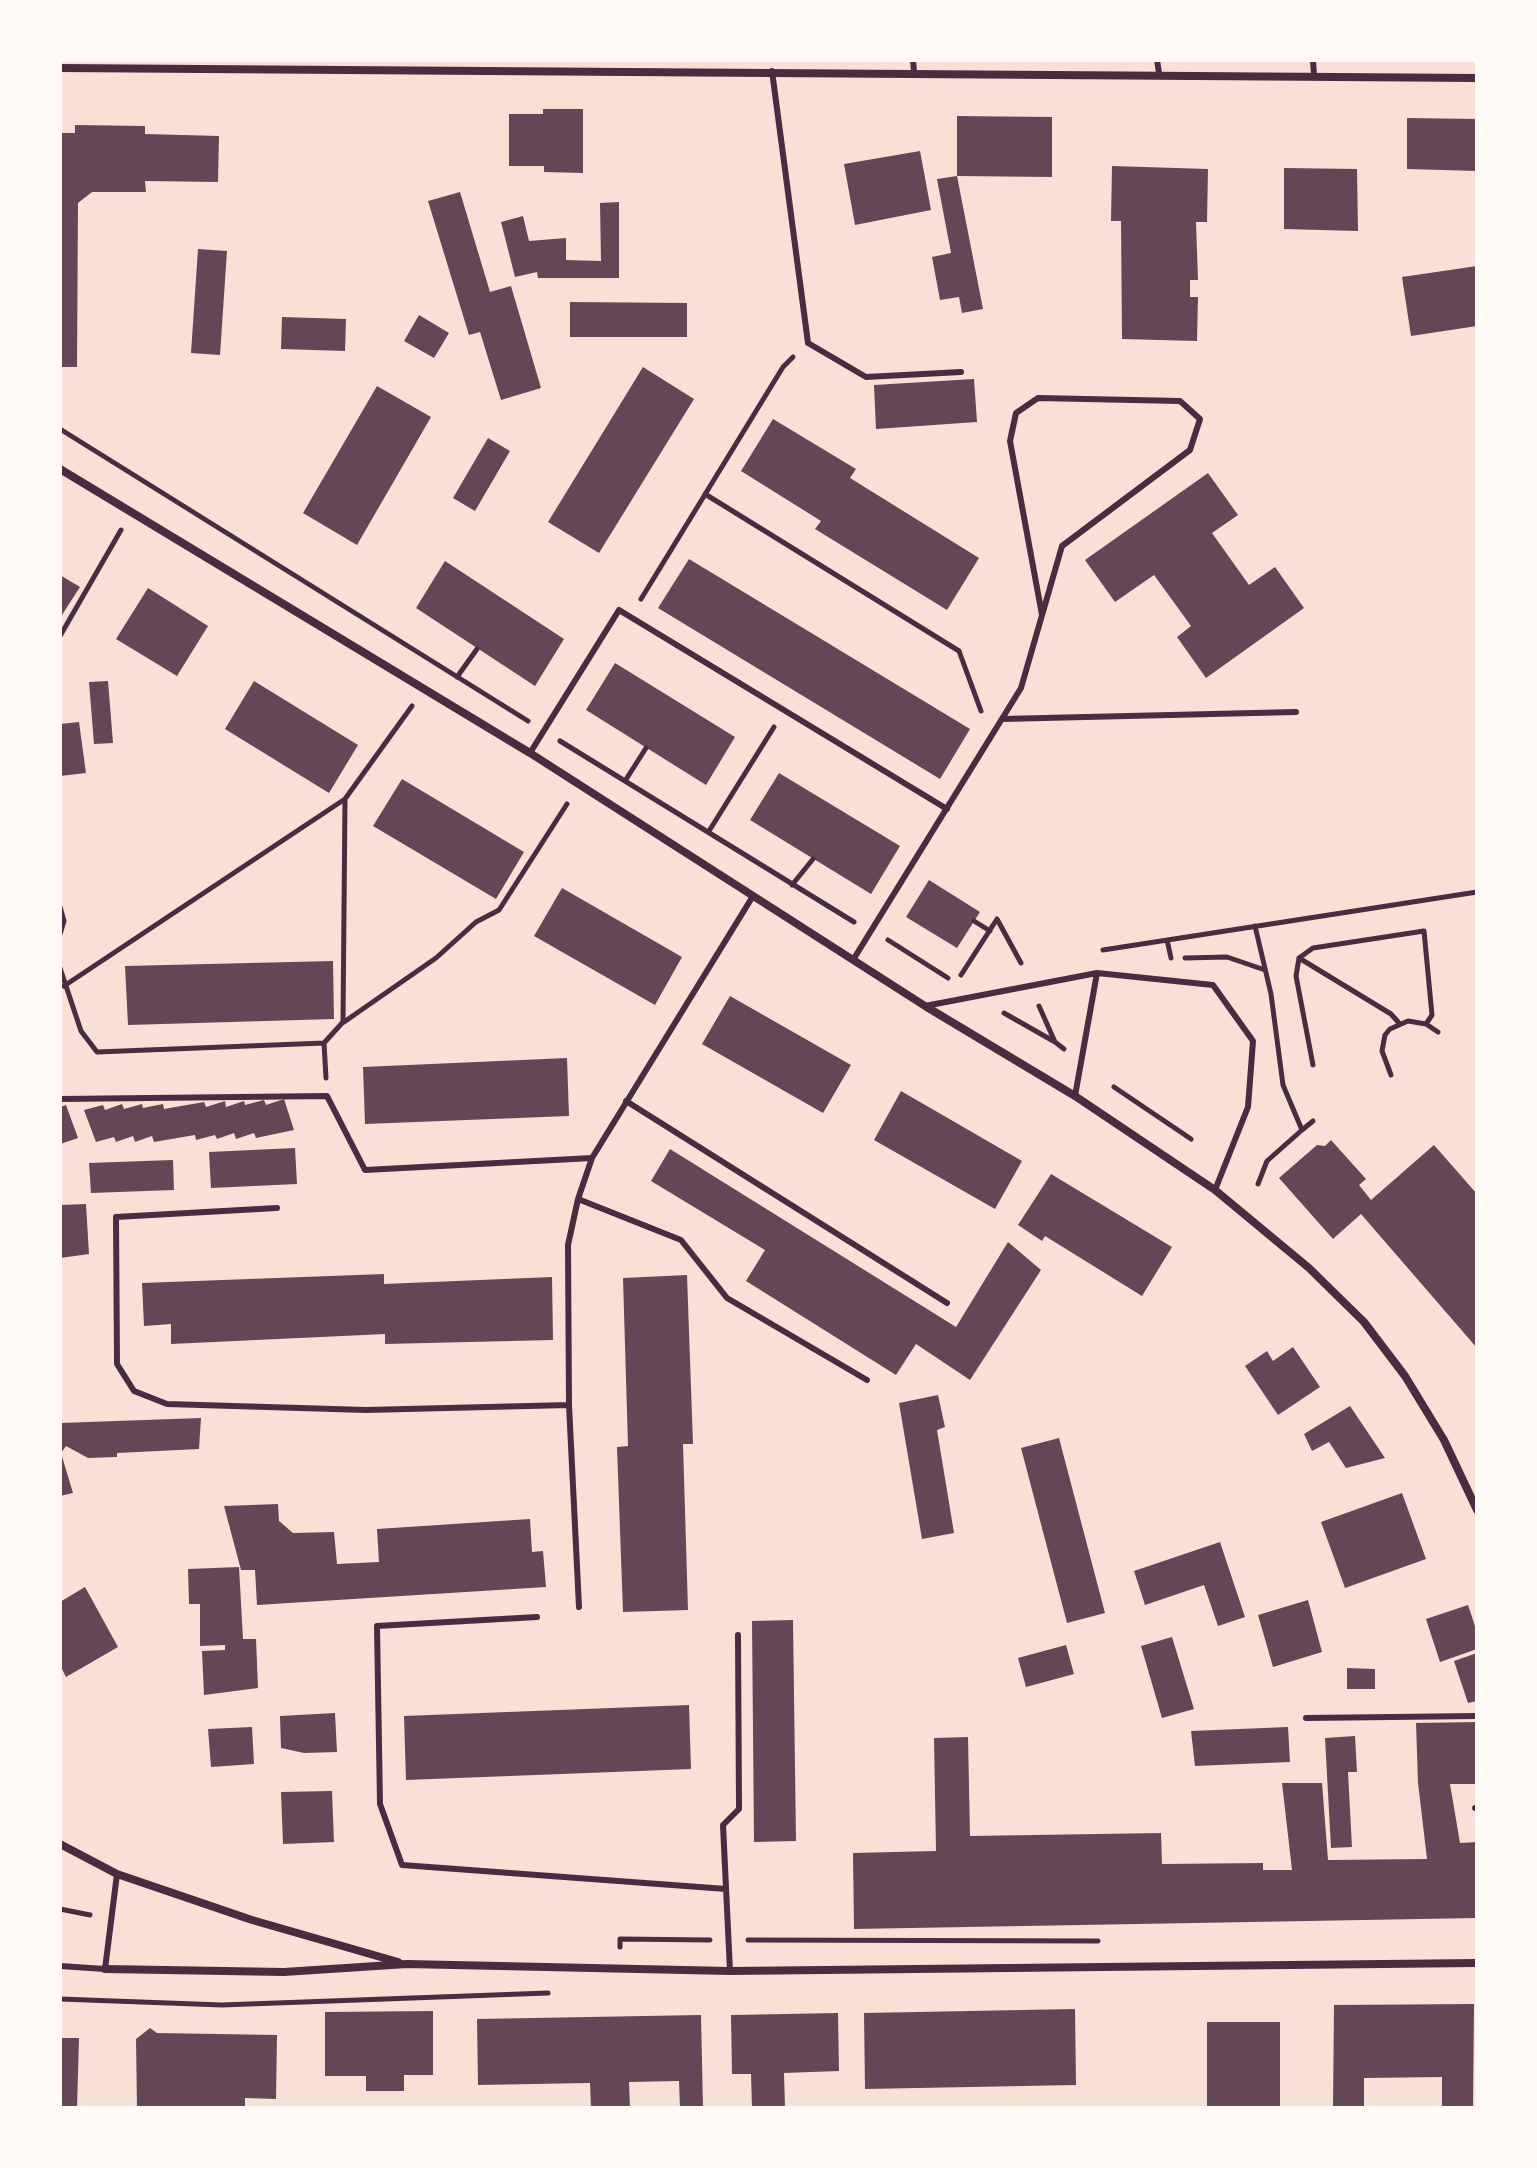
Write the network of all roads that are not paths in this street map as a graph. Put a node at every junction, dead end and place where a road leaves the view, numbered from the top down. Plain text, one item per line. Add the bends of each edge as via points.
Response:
1 (913, 60) edge
2 (1157, 60) edge
3 (1313, 60) edge
4 (456, 65) edge
5 (60, 68) edge
6 (772, 71) junction
7 (914, 72) junction
8 (1159, 73) junction
9 (1314, 75) junction
10 (1477, 78) edge
11 (961, 372) dead end
12 (60, 469) edge
13 (1042, 615) junction
14 (1296, 712) dead end
15 (1002, 719) junction
16 (530, 753) junction
17 (947, 809) junction
18 (753, 896) junction
19 (853, 960) junction
20 (1097, 973) junction
21 (925, 1006) junction
22 (1075, 1096) junction
23 (60, 1099) edge
24 (626, 1101) junction
25 (592, 1158) junction
26 (1215, 1190) junction
27 (578, 1199) junction
28 (277, 1208) dead end
29 (947, 1303) dead end
30 (867, 1380) dead end
31 (569, 1405) junction
32 (1477, 1510) edge
33 (579, 1607) dead end
34 (537, 1617) dead end
35 (738, 1635) dead end
36 (1477, 1716) edge
37 (1306, 1718) dead end
38 (60, 1844) edge
39 (117, 1874) junction
40 (726, 1889) junction
41 (1477, 1963) edge
42 (407, 1964) junction
43 (60, 1966) edge
44 (105, 1969) junction
45 (730, 1971) junction

1 - 7 lane
2 - 8 lane
3 - 9 lane
4 - 5 street
4 - 6 street
6 - 7 street
6 - 11 lane via 808,343 866,377
7 - 8 street
8 - 9 street
9 - 10 street
12 - 16 street
13 - 13 lane via 1062,546 1190,450 1200,419 1180,401 1038,398 1016,413 1010,441
13 - 15 lane via 1021,688
14 - 15 lane
15 - 17 lane
16 - 17 lane via 619,610
16 - 18 street
17 - 19 lane
18 - 19 street
18 - 24 lane
19 - 21 street
20 - 21 lane
20 - 22 lane
20 - 26 lane via 1213,985 1253,1041 1248,1107
21 - 22 street
22 - 26 street
23 - 25 lane via 327,1096 365,1170
24 - 25 lane
24 - 29 lane
25 - 27 lane
26 - 32 street via 1364,1322 1444,1440
27 - 30 lane via 681,1240 727,1298
27 - 31 lane via 568,1245
28 - 31 lane via 116,1217 117,1364 134,1391 167,1404 366,1410
31 - 33 lane
34 - 40 lane via 377,1626 380,1804 402,1865
35 - 40 lane via 739,1809 723,1825
36 - 37 lane
38 - 39 street
39 - 42 street
39 - 44 lane
40 - 45 lane
41 - 45 street
42 - 44 street via 284,1972
42 - 45 street
43 - 44 lane

